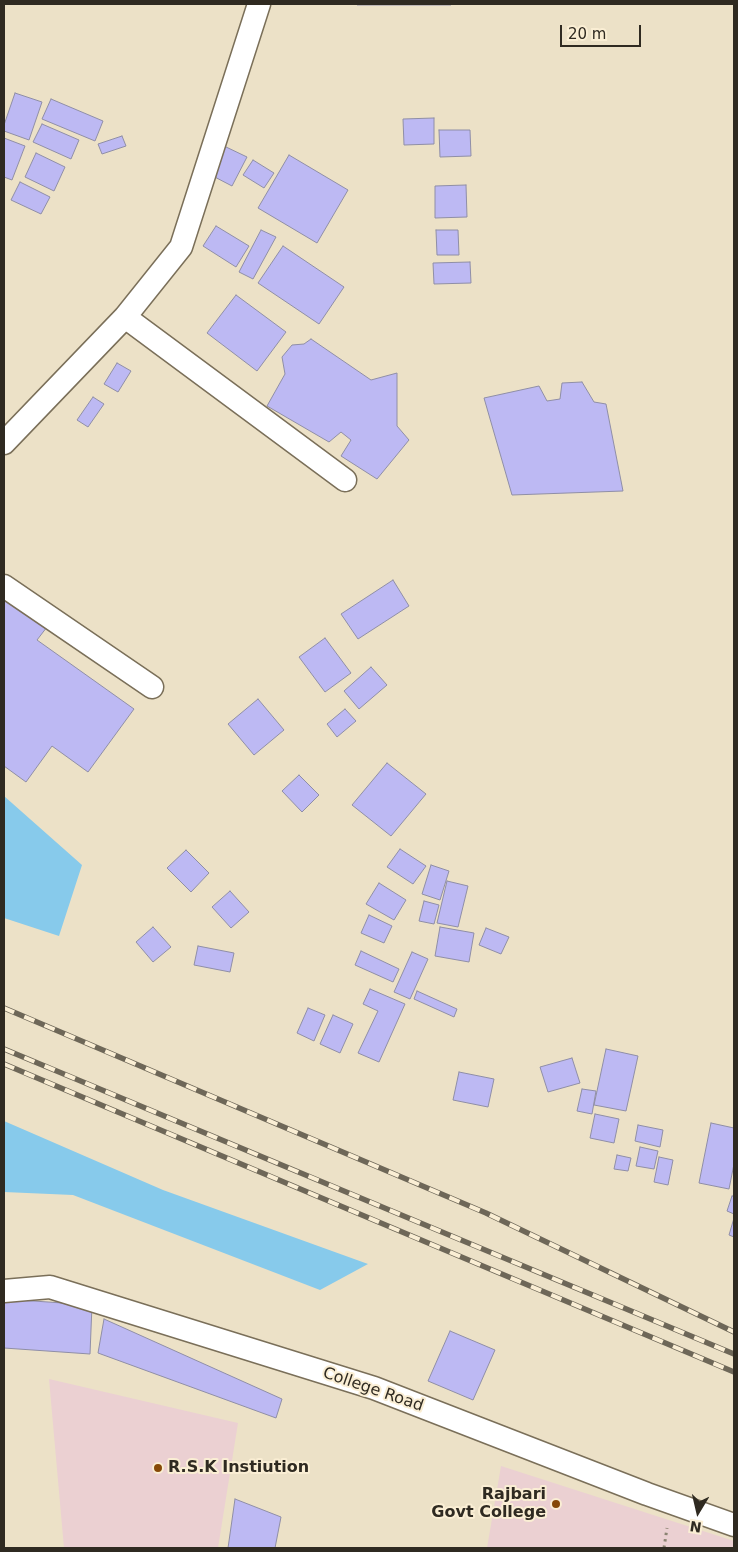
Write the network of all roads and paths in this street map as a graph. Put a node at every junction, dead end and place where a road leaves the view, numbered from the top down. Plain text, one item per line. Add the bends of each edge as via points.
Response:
1 (259, 4) edge
2 (125, 317) junction
3 (4, 443) edge
4 (345, 480) dead end
5 (4, 586) edge
6 (152, 687) dead end
7 (4, 1290) edge
8 (734, 1525) edge

1 - 2 street via 181,247
2 - 3 street
2 - 4 street
5 - 6 street
7 - 8 street, College Road via 50,1287 374,1388

